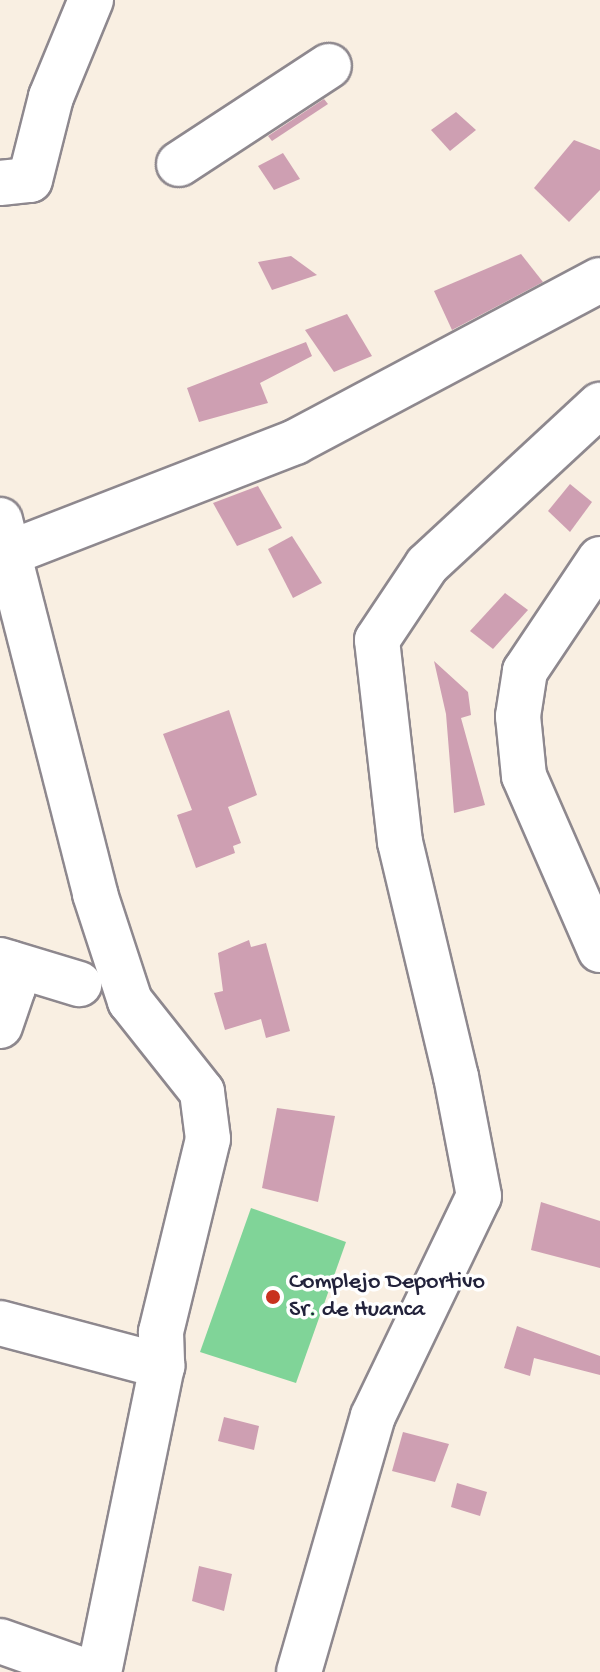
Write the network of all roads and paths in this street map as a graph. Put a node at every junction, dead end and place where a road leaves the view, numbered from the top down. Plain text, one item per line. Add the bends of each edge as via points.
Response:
1 (91, 0) edge
2 (329, 66) dead end
3 (179, 164) dead end
4 (0, 183) edge
5 (600, 280) edge
6 (600, 405) edge
7 (6, 536) edge
8 (600, 559) edge
9 (0, 595) edge
10 (600, 950) edge
11 (5, 962) edge
12 (79, 984) dead end
13 (0, 1026) edge
14 (0, 1323) edge
15 (162, 1366) junction
16 (0, 1641) edge
17 (88, 1672) edge
18 (99, 1672) edge
19 (299, 1672) edge

1 - 4 street via 51,97 30,180
2 - 3 street
5 - 7 street via 295,442
6 - 19 street via 427,565 377,640 400,842 479,1196 373,1416
7 - 9 street
7 - 15 street via 57,753 130,1001 202,1092 208,1139 161,1332
8 - 10 street via 525,671 518,716 524,776
11 - 12 street
11 - 13 street via 13,988
14 - 15 street
15 - 18 street
16 - 17 street

